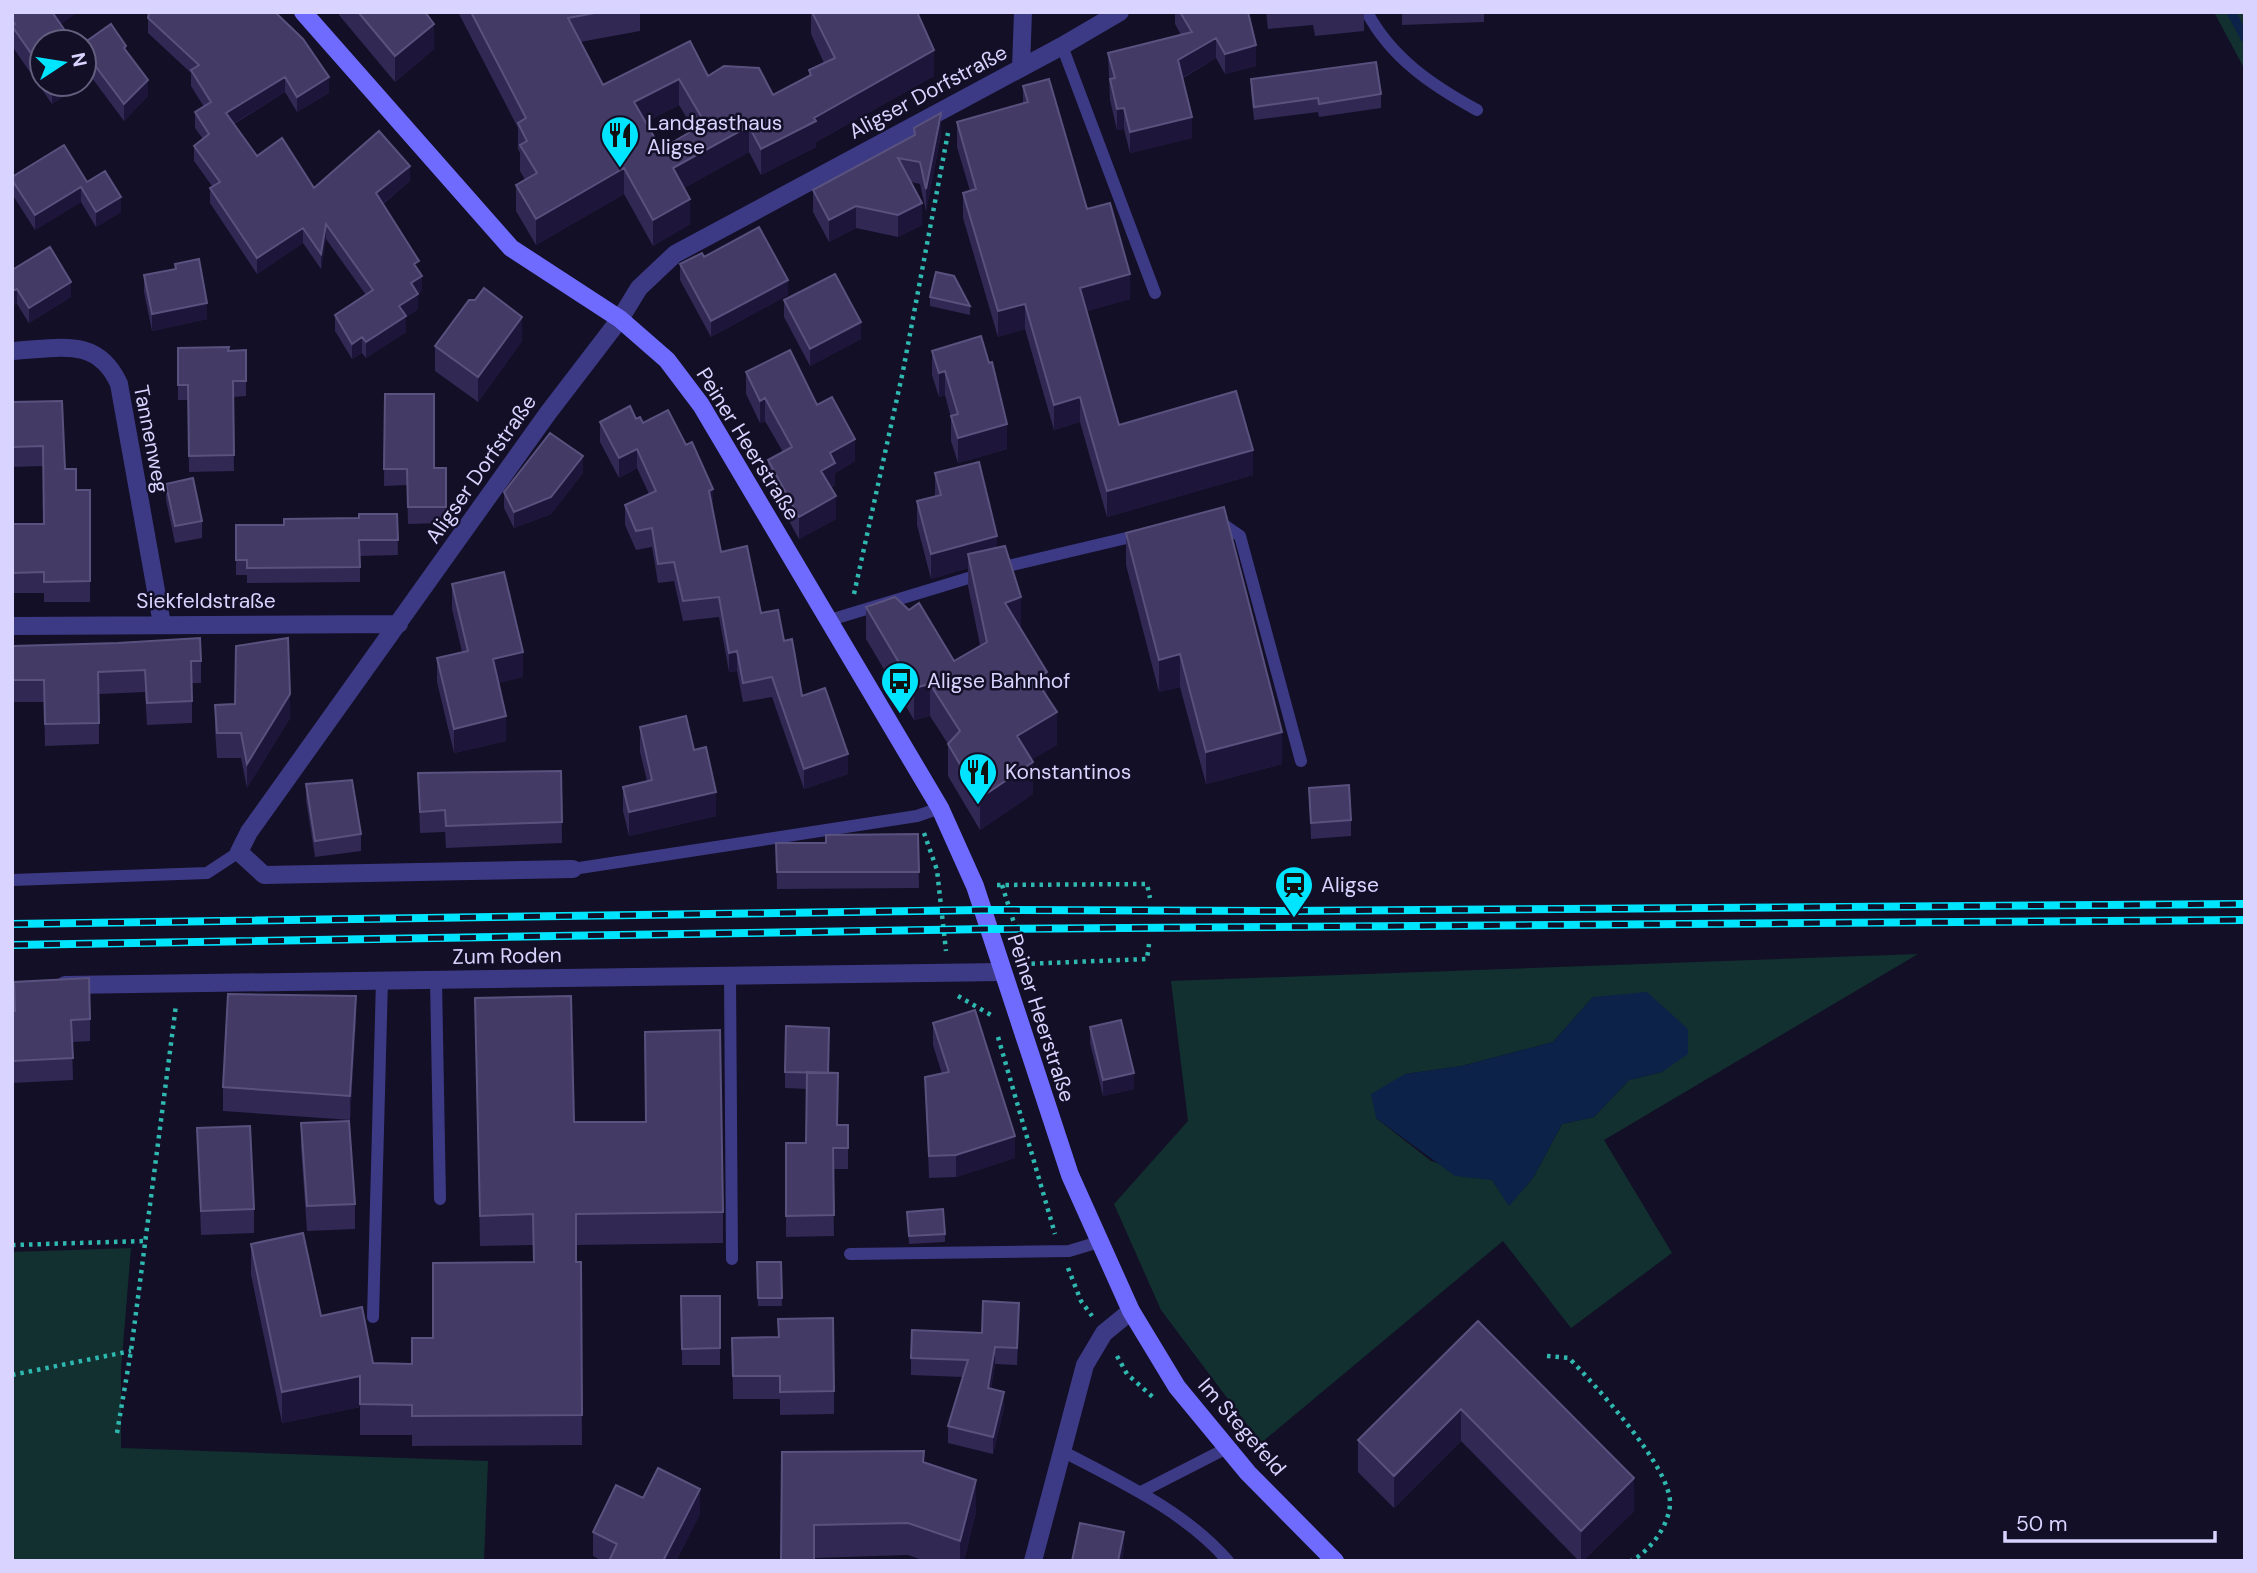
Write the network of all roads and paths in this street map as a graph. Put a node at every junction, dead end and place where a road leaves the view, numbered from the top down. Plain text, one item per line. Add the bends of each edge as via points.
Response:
1 (303, 12) edge
2 (1023, 12) edge
3 (1120, 12) edge
4 (1367, 12) edge
5 (1062, 46) junction
6 (1021, 68) junction
7 (954, 105) junction
8 (1477, 110) dead end
9 (1155, 293) dead end
10 (620, 319) junction
11 (12, 351) edge
12 (1207, 522) edge
13 (1147, 533) edge
14 (849, 613) junction
15 (830, 620) junction
16 (162, 624) junction
17 (399, 624) junction
18 (12, 626) edge
19 (1301, 761) dead end
20 (940, 808) junction
21 (917, 816) junction
22 (239, 852) junction
23 (573, 869) joint
24 (12, 880) edge
25 (1002, 885) junction
26 (975, 886) junction
27 (1150, 898) dead end
28 (1149, 944) dead end
29 (1027, 963) junction
30 (950, 972) junction
31 (1002, 972) junction
32 (730, 975) junction
33 (382, 980) junction
34 (436, 980) junction
35 (179, 983) junction
36 (40, 985) edge
37 (440, 1199) dead end
38 (145, 1241) junction
39 (1099, 1242) junction
40 (12, 1245) edge
41 (1060, 1251) junction
42 (850, 1254) dead end
43 (732, 1259) dead end
44 (1131, 1311) junction
45 (373, 1317) dead end
46 (1104, 1333) junction
47 (131, 1352) junction
48 (1547, 1356) dead end
49 (12, 1375) edge
50 (117, 1433) dead end
51 (1227, 1448) junction
52 (1062, 1451) junction
53 (1141, 1492) junction
54 (1033, 1561) edge
55 (1228, 1561) edge
56 (1335, 1561) edge
57 (1631, 1561) edge

1 - 10 street, Peiner Heerstraße via 511,248
2 - 6 street
3 - 5 street, Aligser Dorfstraße
4 - 8 lane via 1403,61
5 - 6 street, Aligser Dorfstraße
5 - 9 lane
6 - 7 street, Aligser Dorfstraße
7 - 10 street, Aligser Dorfstraße via 675,254 639,288
7 - 14 path via 903,370
10 - 15 street, Peiner Heerstraße via 667,360 701,405
10 - 17 street, Aligser Dorfstraße via 548,412
11 - 16 street, Tannenweg via 81,348 98,354 111,367 119,384
12 - 19 lane via 1224,525 1240,536
13 - 14 lane via 1008,566
14 - 15 lane
15 - 20 street, Peiner Heerstraße
16 - 17 street, Siekfeldstraße
16 - 18 street, Siekfeldstraße
17 - 22 street, Aligser Dorfstraße
20 - 21 lane
20 - 26 street, Peiner Heerstraße
21 - 23 lane
21 - 30 path via 937,870
22 - 23 street via 264,875
22 - 24 lane via 207,873
25 - 26 path
25 - 27 path via 1147,884
25 - 29 path
26 - 31 street, Peiner Heerstraße
28 - 29 path via 1147,958
29 - 31 path
30 - 31 street, Zum Roden
30 - 32 street, Zum Roden
30 - 41 path via 955,994 990,1012
31 - 39 street, Peiner Heerstraße via 1055,1132
32 - 34 street, Zum Roden
32 - 43 lane
33 - 34 street, Zum Roden
33 - 35 street, Zum Roden
33 - 45 lane
34 - 37 lane
35 - 36 street, Zum Roden
35 - 38 path
38 - 40 path
38 - 47 path
39 - 41 lane
39 - 44 street, Peiner Heerstraße
41 - 42 lane
41 - 46 path via 1081,1301
44 - 46 street
44 - 51 street, Im Stegefeld via 1177,1387
46 - 52 street via 1085,1365
47 - 49 path
47 - 50 path
48 - 57 path via 1569,1358 1603,1392 1658,1468 1670,1504 1661,1531 1642,1555
51 - 53 lane
51 - 56 street, Im Stegefeld
52 - 53 lane
52 - 54 street
53 - 55 lane

